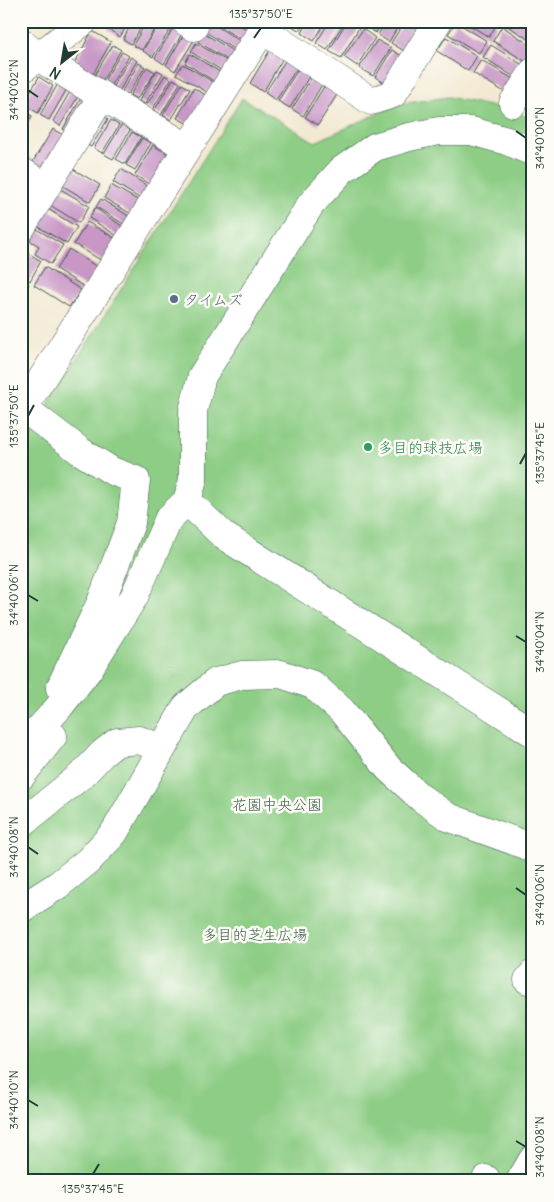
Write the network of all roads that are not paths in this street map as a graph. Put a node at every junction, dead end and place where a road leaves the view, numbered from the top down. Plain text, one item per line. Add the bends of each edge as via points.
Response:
1 (84, 21) edge
2 (438, 21) edge
3 (266, 26) edge
4 (27, 56) edge
5 (532, 76) edge
6 (102, 96) junction
7 (513, 103) dead end
8 (188, 148) junction
9 (533, 152) edge
10 (21, 171) edge
11 (46, 187) junction
12 (21, 228) edge
13 (23, 407) edge
14 (187, 501) junction
15 (60, 706) junction
16 (533, 732) edge
17 (162, 748) junction
18 (21, 749) edge
19 (21, 776) edge
20 (21, 824) edge
21 (533, 850) edge
22 (21, 909) edge
23 (533, 1160) edge
24 (520, 1181) edge

1 - 4 street
2 - 3 street via 393,94 371,101
3 - 8 street
4 - 6 street
5 - 7 street
6 - 8 street
6 - 11 street
8 - 13 street
9 - 14 street via 470,131 439,131 375,147 342,170 312,204 202,376 193,411 193,480
10 - 11 street
11 - 12 street
13 - 15 street via 112,472 136,480 131,523 101,602 55,698
14 - 15 street via 169,518 134,598 88,670
14 - 16 street via 224,536
15 - 18 street
15 - 19 street via 59,729
17 - 20 street via 139,740 117,742
17 - 21 street via 186,707 216,682 242,675 281,674 314,685 342,711 389,769 421,798 448,816
17 - 22 street via 114,833 88,861
23 - 24 street

